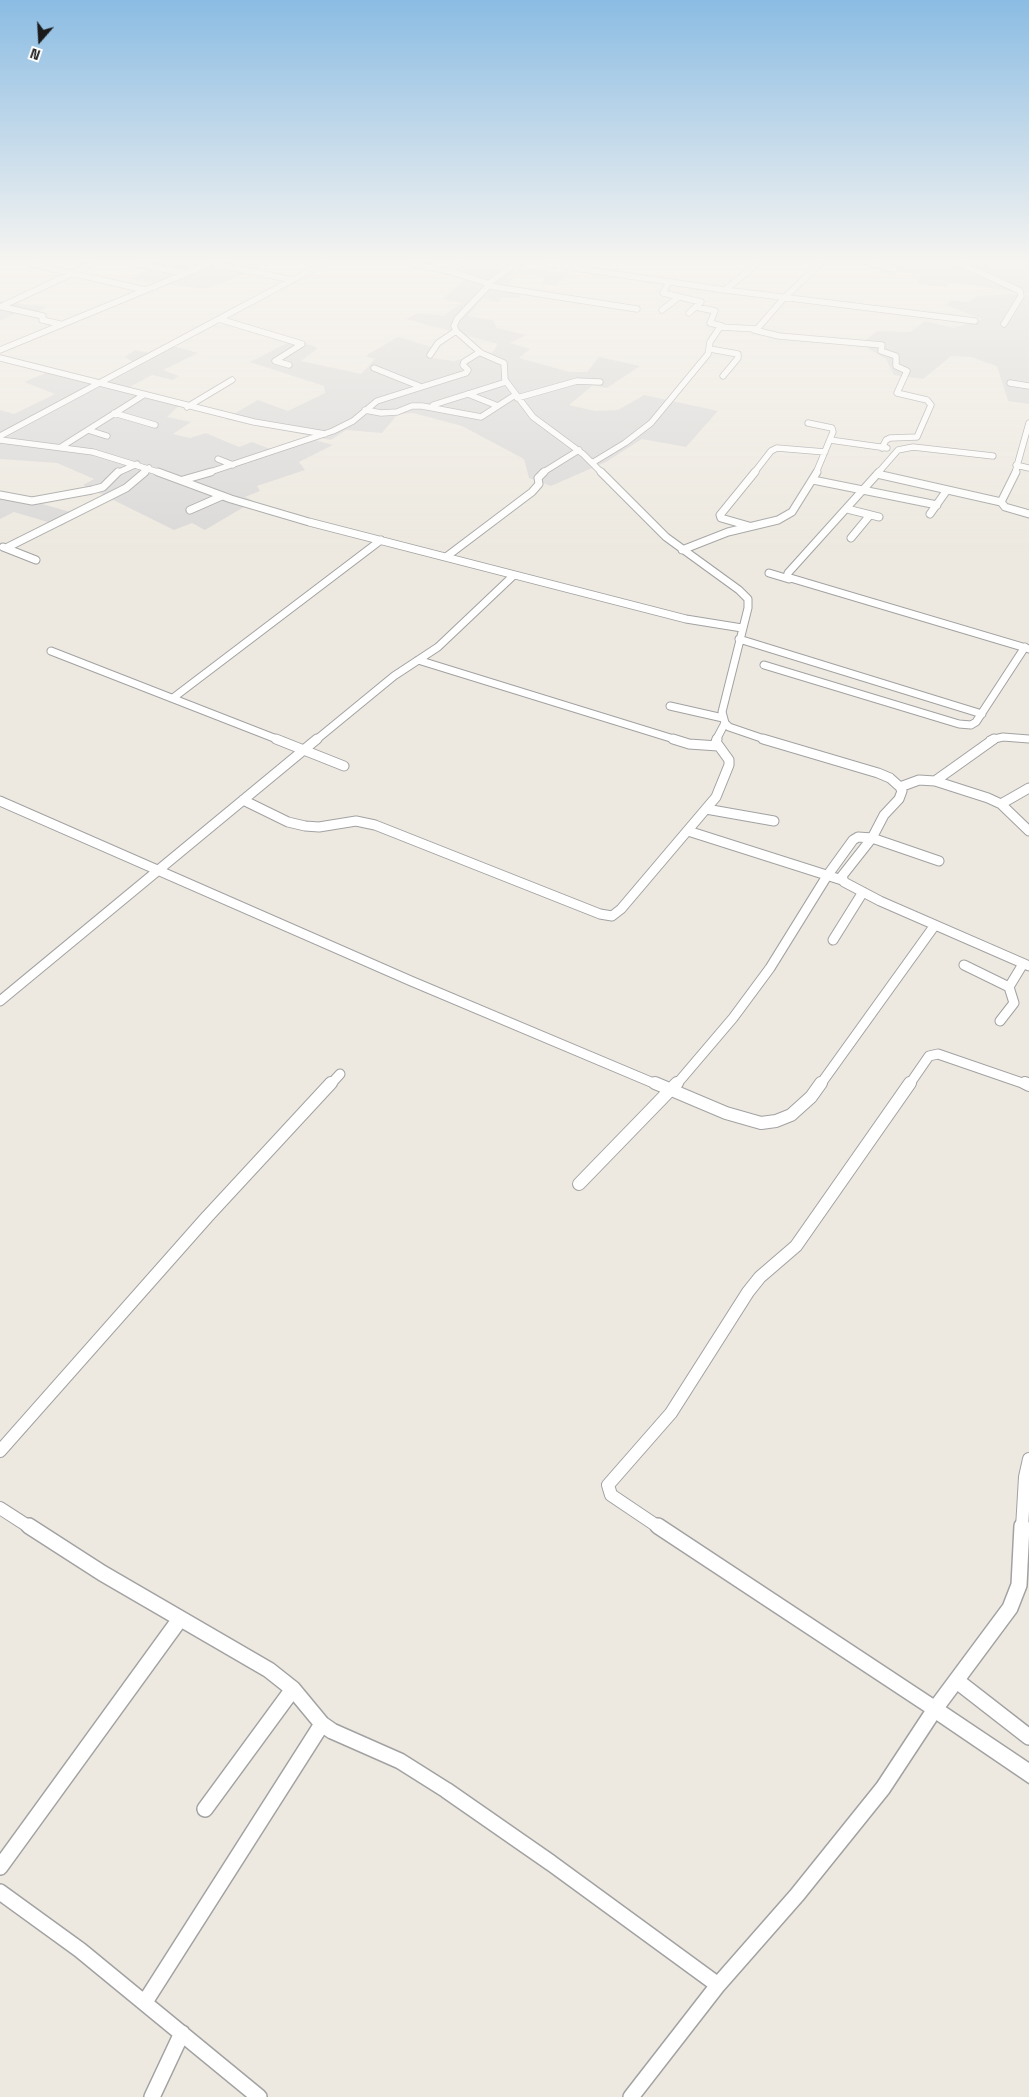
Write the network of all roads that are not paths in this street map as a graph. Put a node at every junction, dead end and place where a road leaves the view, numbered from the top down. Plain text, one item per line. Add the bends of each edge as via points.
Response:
1 (14, 362) edge
2 (140, 362) edge
3 (278, 362) edge
4 (464, 362) edge
5 (502, 362) edge
6 (699, 362) edge
7 (735, 362) edge
8 (896, 362) edge
9 (289, 365) dead end
10 (374, 368) dead end
11 (723, 376) dead end
12 (232, 380) dead end
13 (506, 382) junction
14 (600, 382) dead end
15 (1010, 383) dead end
16 (97, 385) junction
17 (419, 386) junction
18 (1029, 386) edge
19 (468, 394) junction
20 (142, 396) junction
21 (516, 396) junction
22 (498, 406) junction
23 (187, 407) junction
24 (428, 407) junction
25 (365, 410) junction
26 (114, 413) junction
27 (808, 423) dead end
28 (1029, 423) edge
29 (156, 425) dead end
30 (88, 430) junction
31 (326, 434) junction
32 (0, 436) edge
33 (107, 436) dead end
34 (0, 440) edge
35 (830, 440) junction
36 (12, 442) junction
37 (0, 447) edge
38 (61, 447) junction
39 (882, 448) junction
40 (579, 450) junction
41 (898, 450) junction
42 (825, 452) junction
43 (993, 456) dead end
44 (218, 459) dead end
45 (592, 463) junction
46 (137, 464) junction
47 (233, 465) junction
48 (1016, 465) junction
49 (149, 468) junction
50 (1029, 468) edge
51 (876, 474) junction
52 (183, 480) junction
53 (813, 480) junction
54 (925, 485) junction
55 (864, 490) junction
56 (947, 490) junction
57 (0, 495) edge
58 (222, 496) junction
59 (914, 500) junction
60 (1001, 502) junction
61 (937, 505) junction
62 (190, 510) dead end
63 (847, 510) junction
64 (930, 514) dead end
65 (1029, 514) edge
66 (870, 515) junction
67 (879, 517) dead end
68 (749, 526) junction
69 (851, 538) dead end
70 (381, 540) junction
71 (3, 547) edge
72 (682, 550) junction
73 (446, 558) junction
74 (36, 560) dead end
75 (769, 574) dead end
76 (514, 575) junction
77 (789, 578) junction
78 (742, 628) junction
79 (739, 639) junction
80 (1027, 648) edge
81 (52, 651) dead end
82 (418, 660) junction
83 (764, 664) dead end
84 (173, 698) junction
85 (670, 706) dead end
86 (982, 714) junction
87 (724, 720) junction
88 (1029, 738) edge
89 (718, 746) junction
90 (304, 750) junction
91 (344, 766) dead end
92 (936, 781) junction
93 (900, 786) junction
94 (1029, 788) edge
95 (243, 800) junction
96 (0, 801) edge
97 (1001, 804) junction
98 (706, 809) junction
99 (774, 821) dead end
100 (688, 831) junction
101 (1029, 831) edge
102 (872, 838) junction
103 (939, 861) dead end
104 (156, 870) junction
105 (827, 876) junction
106 (842, 880) junction
107 (863, 892) junction
108 (935, 925) junction
109 (833, 940) dead end
110 (964, 965) dead end
111 (1026, 965) edge
112 (1009, 987) junction
113 (0, 1001) edge
114 (1000, 1021) dead end
115 (340, 1074) dead end
116 (1029, 1086) edge
117 (671, 1089) junction
118 (579, 1184) dead end
119 (0, 1451) edge
120 (1029, 1459) edge
121 (0, 1508) edge
122 (180, 1619) junction
123 (957, 1681) junction
124 (293, 1689) junction
125 (935, 1709) junction
126 (322, 1724) junction
127 (1029, 1737) edge
128 (1029, 1774) edge
129 (205, 1809) dead end
130 (0, 1867) edge
131 (0, 1892) edge
132 (718, 1985) junction
133 (145, 2002) junction
134 (182, 2033) junction
135 (152, 2097) edge
136 (259, 2097) edge
137 (631, 2097) edge

1 - 16 street
2 - 16 street
3 - 9 street
4 - 17 street via 466,373
5 - 13 street
6 - 45 street via 651,423
7 - 11 street
8 - 39 street via 896,366 907,371 897,393 927,400 931,405 916,437 890,438
10 - 17 street
12 - 23 street
13 - 19 street
13 - 21 street
14 - 21 street via 577,381
15 - 18 street
16 - 20 street
16 - 32 street
17 - 25 street via 377,401
19 - 22 street
19 - 24 street
20 - 23 street
20 - 26 street
21 - 22 street
21 - 40 street via 533,417
22 - 24 street via 479,418
23 - 31 street
24 - 25 street via 412,406 397,412 381,413
25 - 31 street
26 - 29 street
26 - 30 street
27 - 35 street via 832,428
28 - 48 street
30 - 33 street
30 - 38 street
31 - 47 street
34 - 36 street
35 - 39 street
35 - 42 street
36 - 37 street
36 - 38 street
38 - 46 street
39 - 41 street
40 - 45 street
40 - 73 street via 538,476 540,484 537,488
41 - 43 street via 914,447
41 - 51 street
42 - 53 street
42 - 68 street via 777,448 771,451 720,515
44 - 47 street
45 - 72 street
46 - 49 street
46 - 57 street via 119,471 106,485 98,488 32,501
47 - 52 street
48 - 50 street
48 - 60 street via 1013,481
49 - 52 street
49 - 71 street via 126,488
51 - 54 street
51 - 55 street
52 - 58 street
53 - 55 street
53 - 68 street via 792,512 778,520
54 - 56 street
54 - 59 street
55 - 59 street
55 - 63 street
56 - 60 street
56 - 61 street
58 - 62 street
58 - 70 street
59 - 61 street
60 - 65 street via 1005,507
61 - 64 street
63 - 66 street
63 - 77 street via 788,573
66 - 67 street
66 - 69 street
68 - 72 street
70 - 73 street
70 - 84 street
71 - 74 street
72 - 78 street via 745,595 749,603
73 - 76 street
75 - 77 street
76 - 78 street via 686,619
76 - 82 street via 438,647
77 - 80 street
78 - 79 street
79 - 86 street
79 - 87 street
80 - 86 street
81 - 84 street
82 - 89 street via 689,744
82 - 90 street
83 - 86 street via 959,724 974,724
84 - 90 street
85 - 87 street
87 - 89 street via 716,737
87 - 93 street via 729,727 749,735 878,773
88 - 92 street via 991,740
89 - 98 street via 728,760 728,773
90 - 91 street
90 - 95 street
92 - 93 street via 919,780
92 - 97 street
93 - 102 street via 899,799 880,821
94 - 97 street
95 - 100 street via 288,822 305,826 356,821 375,825 606,916 612,916 621,909
95 - 104 street
96 - 104 street
97 - 101 street
98 - 99 street
98 - 100 street
100 - 105 street
102 - 103 street
102 - 105 street via 853,840
102 - 106 street
104 - 113 street
104 - 117 street
105 - 106 street
105 - 117 street via 748,999
106 - 107 street
107 - 108 street
107 - 109 street
108 - 111 street
108 - 117 street via 811,1098 791,1115 776,1121 748,1121
110 - 112 street
111 - 112 street
112 - 114 street via 1014,1003
115 - 119 street via 207,1217
116 - 125 street via 955,1058 938,1054 929,1056 796,1246 760,1276 676,1406 608,1485 611,1495 618,1500
117 - 118 street
120 - 123 street via 1025,1477 1019,1585 1005,1615
121 - 122 street
122 - 124 street via 269,1670
122 - 130 street
123 - 125 street
123 - 127 street
124 - 126 street
124 - 129 street
125 - 128 street
125 - 132 street via 883,1788 848,1833
126 - 132 street via 340,1736 400,1761 446,1790 551,1862
126 - 133 street
131 - 133 street
132 - 137 street
133 - 134 street
134 - 135 street
134 - 136 street

